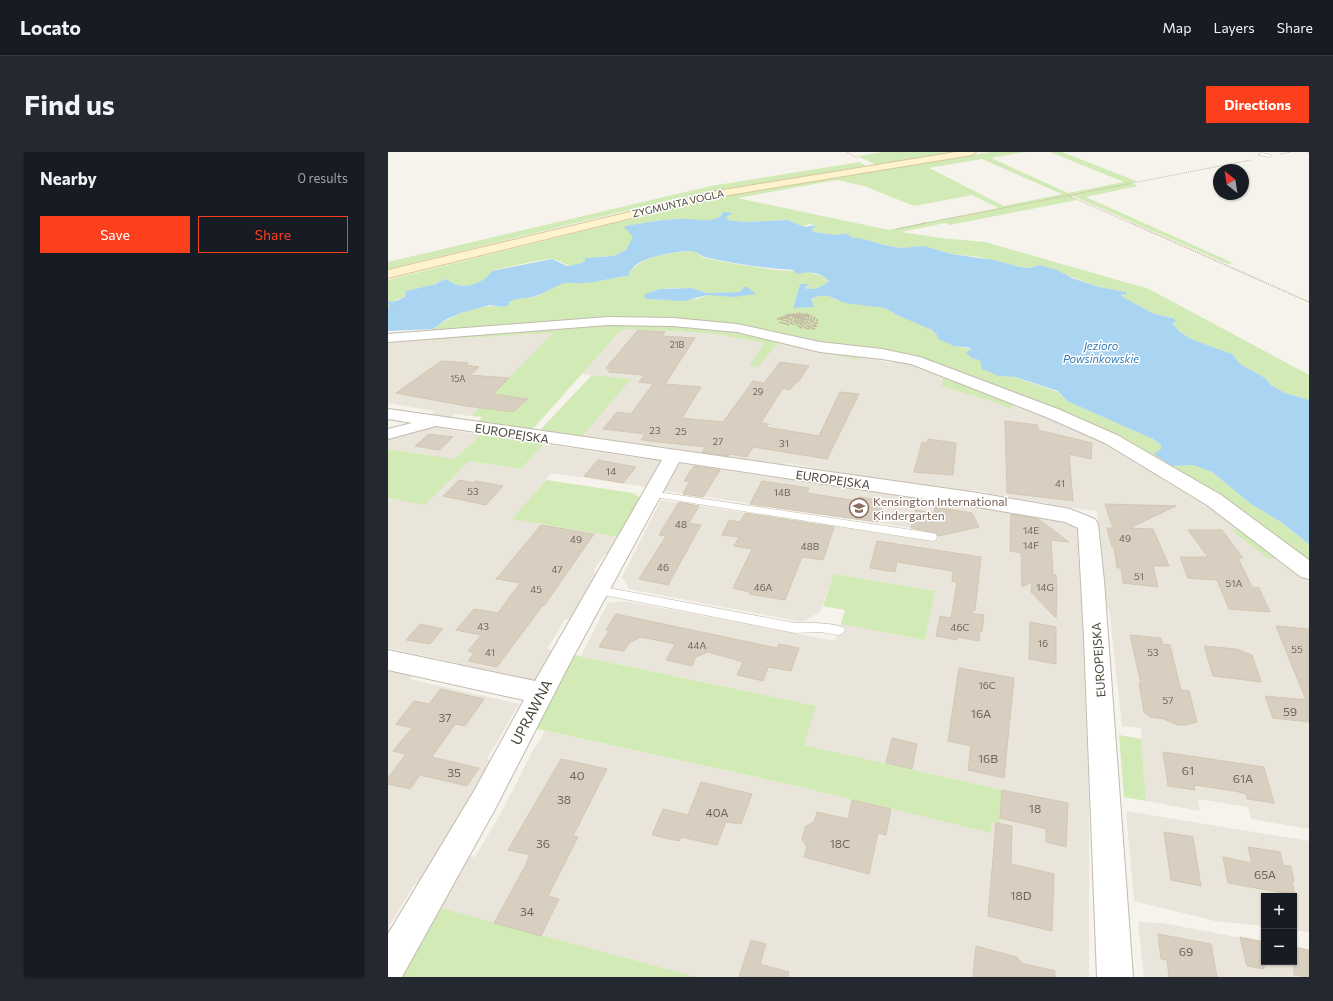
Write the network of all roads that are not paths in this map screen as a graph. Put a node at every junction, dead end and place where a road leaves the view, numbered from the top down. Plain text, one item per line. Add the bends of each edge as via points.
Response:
1 (972, 152) edge
2 (1260, 154) dead end
3 (1269, 156) road end
4 (388, 274) edge
5 (388, 338) edge
6 (388, 414) edge
7 (432, 420) junction
8 (388, 434) edge
9 (673, 456) junction
10 (651, 494) junction
11 (932, 537) dead end
12 (1309, 571) edge
13 (598, 590) junction
14 (839, 630) dead end
15 (388, 660) edge
16 (541, 693) junction
17 (388, 967) edge
18 (1115, 977) edge

1 - 4 street, ZYGMUNTA VOGLA via 713,194
2 - 3 lane
5 - 12 street via 608,321 658,322 737,328 820,348 888,354 915,360 1112,439 1214,500
6 - 7 street, EUROPEJSKA
7 - 8 street via 417,427
7 - 9 street, EUROPEJSKA
9 - 10 street, UPRAWNA
9 - 18 street, EUROPEJSKA via 1040,510 1075,517 1088,524
10 - 11 lane
10 - 13 street, UPRAWNA
13 - 14 lane via 795,628 820,627
13 - 16 street, UPRAWNA
15 - 16 street
16 - 17 street, UPRAWNA via 480,808

